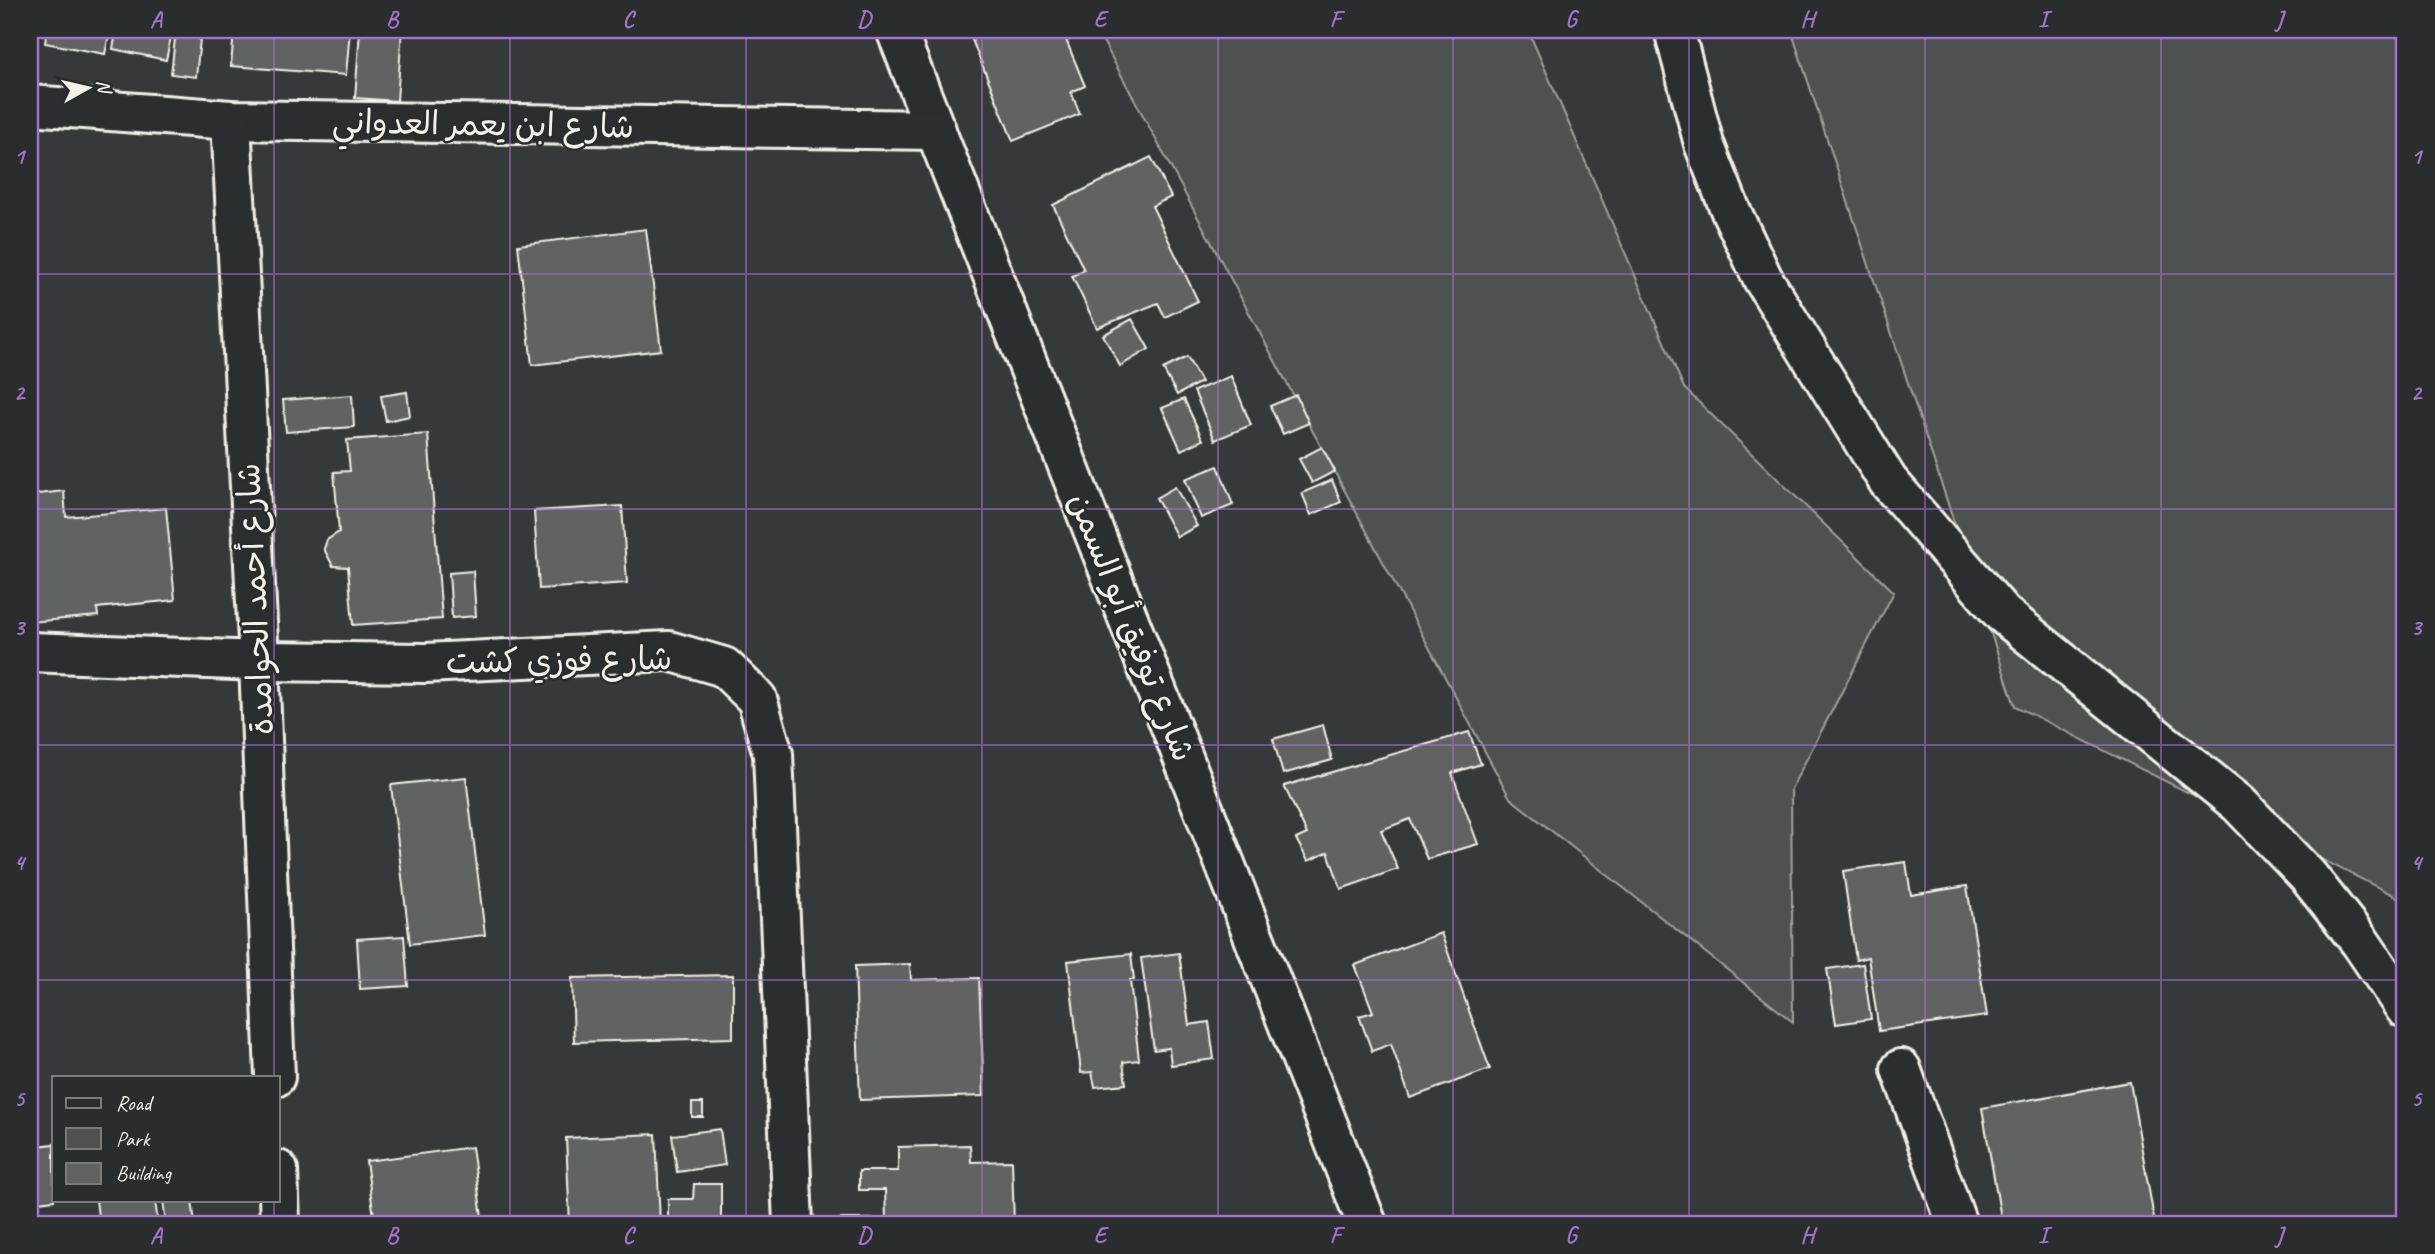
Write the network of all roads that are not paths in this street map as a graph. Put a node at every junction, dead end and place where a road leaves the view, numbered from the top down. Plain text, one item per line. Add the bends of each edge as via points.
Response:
1 (896, 30) edge
2 (1674, 30) edge
3 (30, 105) edge
4 (231, 120) junction
5 (936, 130) junction
6 (30, 652) edge
7 (259, 661) junction
8 (2405, 1008) edge
9 (1901, 1069) dead end
10 (275, 1076) edge
11 (279, 1202) edge
12 (280, 1224) edge
13 (793, 1224) edge
14 (1367, 1224) edge
15 (1957, 1224) edge

1 - 5 street, شارع توفيق أبو السمن
2 - 8 street via 1704,144 1735,221 1763,279 1888,481 2003,614 2239,804 2308,876
3 - 4 street, شارع ابن يعمر العدواني
4 - 5 street, شارع ابن يعمر العدواني
4 - 7 street, شارع أحمد الحوامدة
5 - 14 street, شارع توفيق أبو السمن
6 - 7 street, شارع فوزي كشت
7 - 10 street, شارع أحمد الحوامدة
7 - 13 street, شارع فوزي كشت via 426,663 669,651 724,667 757,699 774,754
9 - 15 street
11 - 12 street

